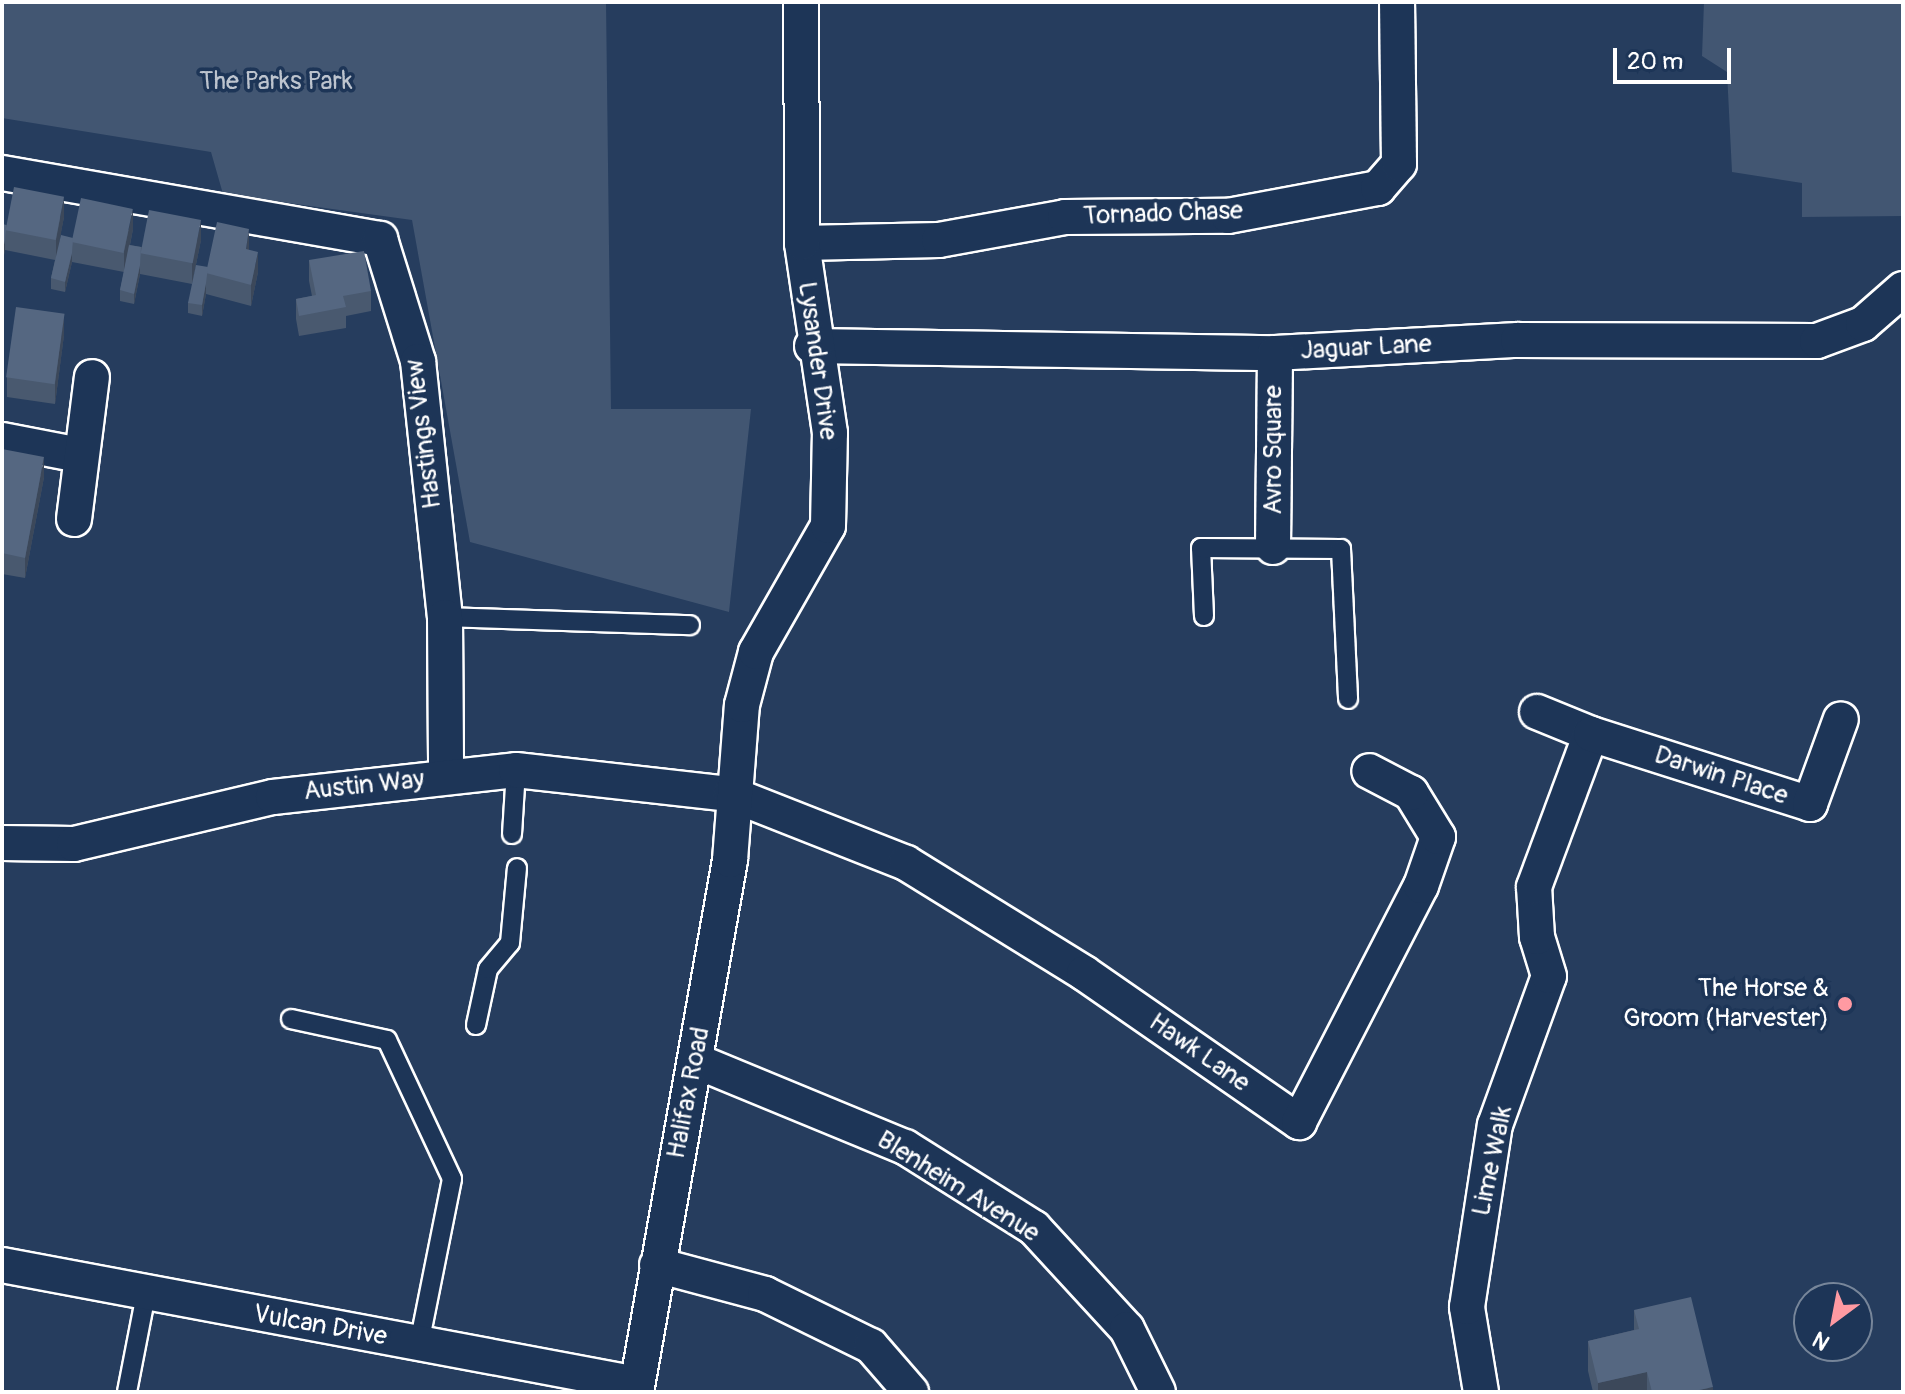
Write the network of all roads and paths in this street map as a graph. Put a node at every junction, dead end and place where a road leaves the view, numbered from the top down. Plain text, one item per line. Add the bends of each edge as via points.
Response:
1 (801, 2) edge
2 (1397, 2) edge
3 (2, 173) edge
4 (802, 243) junction
5 (1903, 289) edge
6 (812, 346) junction
7 (1275, 353) junction
8 (92, 377) dead end
9 (2, 440) edge
10 (80, 455) junction
11 (74, 519) dead end
12 (1273, 547) junction
13 (1204, 616) dead end
14 (445, 617) junction
15 (690, 625) dead end
16 (1348, 699) dead end
17 (1537, 712) dead end
18 (1841, 719) dead end
19 (1591, 734) junction
20 (516, 770) junction
21 (1369, 771) dead end
22 (446, 777) junction
23 (731, 794) junction
24 (512, 834) dead end
25 (2, 843) edge
26 (517, 868) dead end
27 (291, 1019) dead end
28 (476, 1025) dead end
29 (696, 1061) junction
30 (2, 1265) edge
31 (657, 1265) junction
32 (146, 1294) junction
33 (419, 1344) junction
34 (637, 1388) edge
35 (127, 1392) edge
36 (911, 1392) edge
37 (1158, 1392) edge
38 (1481, 1392) edge

1 - 4 street, Lysander Drive
2 - 4 street, Tornado Chase via 1399,164 1378,188 1228,216 1065,217 939,240
3 - 14 street, Hastings View via 380,239 418,361
4 - 6 street, Lysander Drive
5 - 7 street, Jaguar Lane via 1863,324 1817,341 1518,340
6 - 7 street, Jaguar Lane
6 - 23 street, Lysander Drive via 830,433 828,526 756,652
7 - 12 street, Avro Square
8 - 10 street
9 - 10 street
10 - 11 street
12 - 13 lane via 1201,548
12 - 16 lane via 1341,549
14 - 15 lane
14 - 22 street, Hastings View
17 - 19 street, Darwin Place
18 - 19 street, Darwin Place via 1810,804
19 - 38 street, Lime Walk via 1534,887 1537,937 1549,976 1495,1125 1467,1307
20 - 22 street, Austin Way
20 - 23 street, Austin Way
20 - 24 lane
21 - 23 street, Hawk Lane via 1411,793 1438,837 1421,886 1299,1122 1084,973 906,863
22 - 25 street, Austin Way via 273,797 74,844
23 - 29 street, Halifax Road via 730,860
26 - 28 lane via 510,943 488,969
27 - 33 lane via 387,1040 452,1179
29 - 31 street, Halifax Road
29 - 37 street, Blenheim Avenue via 905,1147 1034,1228 1127,1329
30 - 32 street, Vulcan Drive
31 - 34 street, Halifax Road
31 - 36 street via 765,1294 871,1346
32 - 33 street, Vulcan Drive
32 - 35 lane
33 - 34 street, Vulcan Drive

